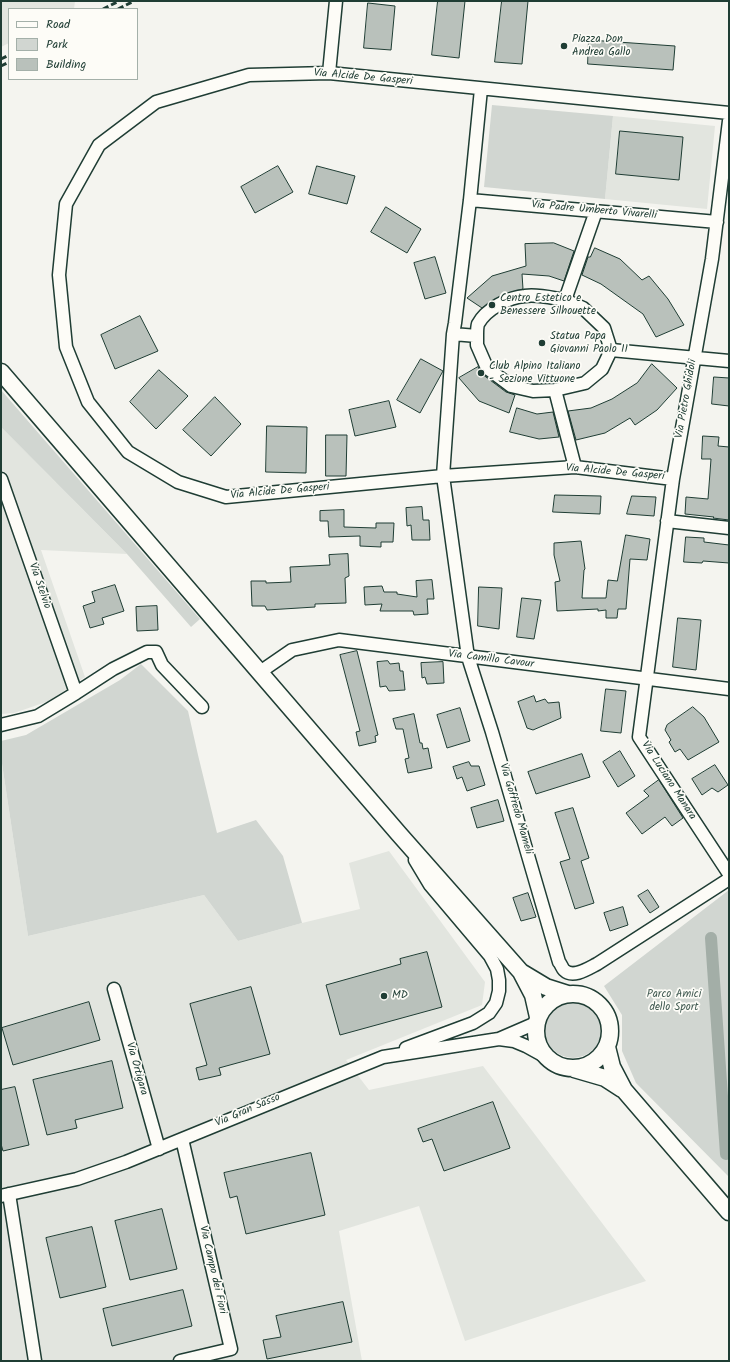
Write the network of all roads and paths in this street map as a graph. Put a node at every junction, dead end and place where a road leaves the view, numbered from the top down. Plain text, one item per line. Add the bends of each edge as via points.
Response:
1 (336, 1) edge
2 (329, 73) junction
3 (481, 89) junction
4 (729, 113) edge
5 (729, 121) edge
6 (470, 200) junction
7 (596, 211) junction
8 (717, 222) junction
9 (565, 300) junction
10 (453, 334) junction
11 (477, 336) junction
12 (610, 350) junction
13 (695, 357) junction
14 (729, 361) edge
15 (1, 372) edge
16 (555, 390) junction
17 (575, 468) junction
18 (443, 476) junction
19 (1, 479) edge
20 (673, 479) junction
21 (667, 521) junction
22 (729, 528) edge
23 (468, 657) junction
24 (260, 672) junction
25 (647, 678) junction
26 (729, 689) edge
27 (76, 693) junction
28 (202, 707) dead end
29 (1, 725) edge
30 (399, 834) junction
31 (729, 874) edge
32 (729, 880) edge
33 (521, 972) junction
34 (114, 989) dead end
35 (568, 994) junction
36 (537, 1020) junction
37 (499, 1039) junction
38 (607, 1047) junction
39 (383, 1056) junction
40 (546, 1057) junction
41 (574, 1069) junction
42 (624, 1090) junction
43 (182, 1139) junction
44 (159, 1149) junction
45 (5, 1195) edge
46 (729, 1212) edge
47 (35, 1361) edge
48 (180, 1361) edge

1 - 2 street
2 - 3 street, Via Alcide De Gasperi
2 - 18 street, Via Alcide De Gasperi via 249,75 156,102 99,145 66,204 59,275 66,347 88,402 128,452 178,482 226,497
3 - 4 street, Via Alcide De Gasperi
3 - 6 street
5 - 8 street, Via Pietro Ghidoli
6 - 7 street, Via Padre Umberto Vivarelli
6 - 10 street, Via Goffredo Mameli
7 - 8 street, Via Padre Umberto Vivarelli
7 - 9 street
8 - 13 street, Via Pietro Ghidoli
9 - 11 street via 524,296 502,302 486,313 478,325
9 - 12 street via 583,308 604,328
10 - 11 street
10 - 18 street, Via Goffredo Mameli
11 - 16 street via 477,345 487,368 511,386 533,391
12 - 13 street
12 - 16 street via 602,369 585,383
13 - 14 street
13 - 20 street, Via Pietro Ghidoli
15 - 24 main road
16 - 17 street
17 - 18 street, Via Alcide De Gasperi
17 - 20 street, Via Alcide De Gasperi
18 - 23 street, Via Goffredo Mameli
19 - 27 street, Via Stelvio
20 - 21 street, Via Pietro Ghidoli
21 - 22 street
21 - 25 street, Via Pietro Ghidoli
23 - 24 street, Via Camillo Cavour via 339,640 292,650
23 - 25 street, Via Camillo Cavour
23 - 32 street, Via Goffredo Mameli via 559,962 565,971 571,974 598,964
24 - 30 main road
25 - 26 street, Via Camillo Cavour
25 - 31 street, Via Luciano Manara via 639,737
27 - 28 street via 113,669 147,652 156,652 166,670
27 - 29 street via 38,716
30 - 33 main road
30 - 39 street via 430,885 490,956 498,969 499,992 496,1003 489,1013 473,1023
33 - 35 main road via 546,987
33 - 36 main road via 533,995
34 - 44 street, Via Ortigara
35 - 36 main road via 550,1001
35 - 38 main road via 590,997 600,1004 610,1024
36 - 37 street, Via Gran Sasso via 528,1027
36 - 40 main road via 535,1035
37 - 39 street, Via Gran Sasso
37 - 40 street, Via Gran Sasso via 514,1041
38 - 41 main road via 594,1062
38 - 42 main road via 612,1067
39 - 43 street, Via Gran Sasso
40 - 41 main road via 554,1064
41 - 42 main road via 605,1078
42 - 46 main road
43 - 44 street, Via Gran Sasso
43 - 48 street, Via Campo dei Fiori via 231,1349
44 - 45 street, Via Gran Sasso via 77,1179
45 - 47 street

